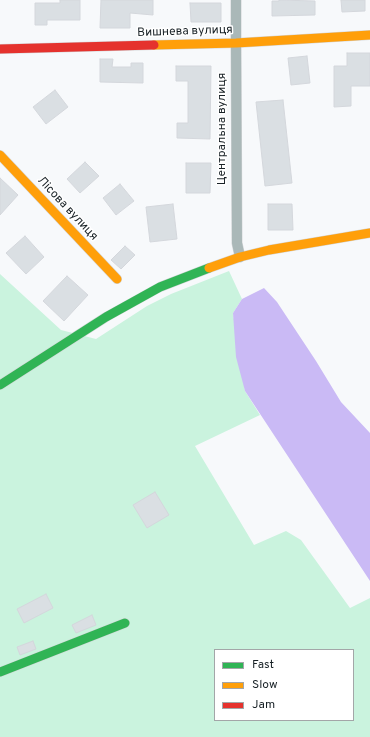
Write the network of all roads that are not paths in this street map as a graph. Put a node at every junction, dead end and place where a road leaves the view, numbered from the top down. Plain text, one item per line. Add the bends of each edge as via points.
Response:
1 (236, 0) edge
2 (370, 35) edge
3 (236, 43) junction
4 (0, 49) edge
5 (0, 155) edge
6 (370, 233) edge
7 (240, 257) junction
8 (117, 279) dead end
9 (0, 385) edge
10 (125, 622) dead end
11 (0, 672) edge

1 - 3 street, Центральна вулиця
2 - 3 street, Вишнева вулиця
3 - 4 street, Вишнева вулиця
3 - 7 street, Центральна вулиця via 237,243
5 - 8 street, Лісова вулиця
6 - 7 street
7 - 9 street via 160,287 106,316
10 - 11 street

